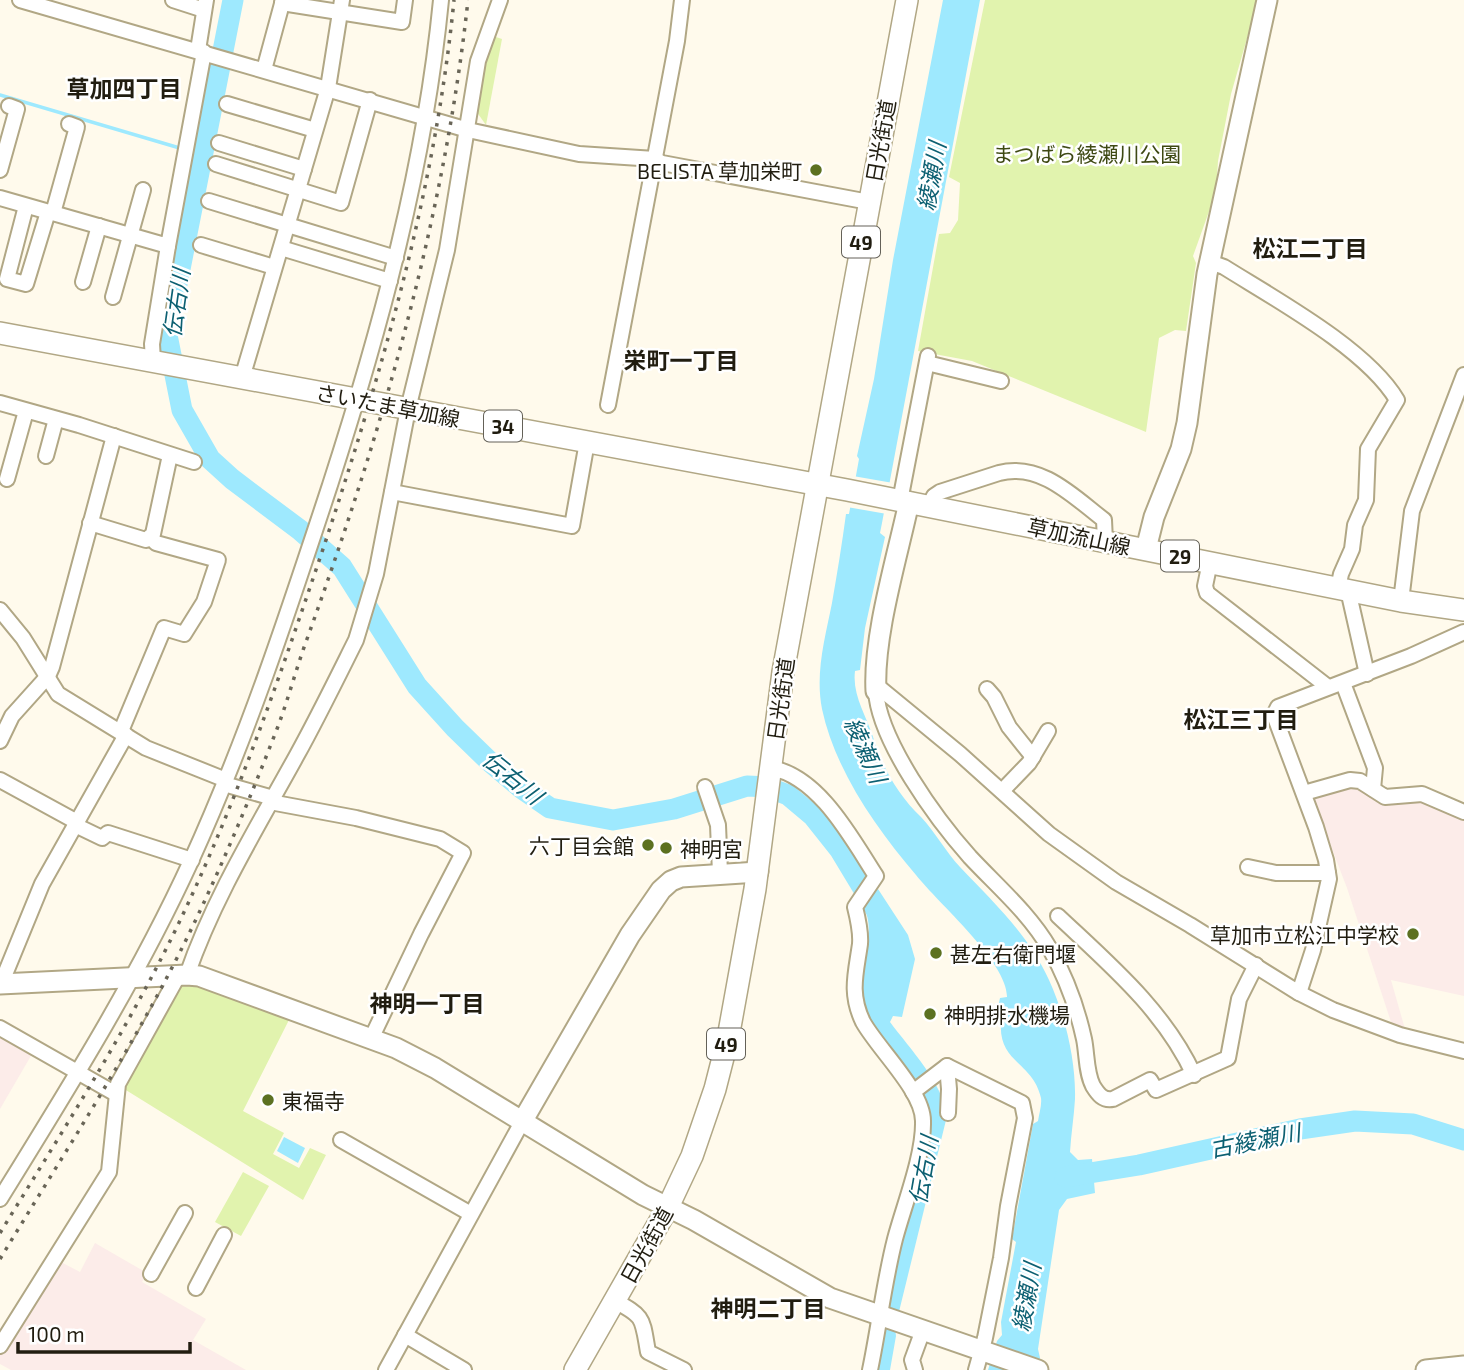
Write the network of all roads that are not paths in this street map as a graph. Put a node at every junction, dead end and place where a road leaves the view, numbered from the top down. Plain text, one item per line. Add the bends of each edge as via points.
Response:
1 (20, 0) edge
2 (173, 0) edge
3 (405, 0) edge
4 (441, 0) edge
5 (500, 0) edge
6 (682, 0) edge
7 (907, 0) edge
8 (1267, 0) edge
9 (38, 2) edge
10 (283, 2) edge
11 (205, 5) edge
12 (341, 7) edge
13 (204, 52) junction
14 (264, 70) junction
15 (328, 88) junction
16 (370, 100) junction
17 (227, 104) dead end
18 (9, 106) dead end
19 (425, 117) junction
20 (69, 124) dead end
21 (315, 130) junction
22 (468, 130) junction
23 (219, 144) dead end
24 (655, 159) junction
25 (216, 164) dead end
26 (304, 169) junction
27 (0, 170) edge
28 (144, 190) dead end
29 (298, 191) junction
30 (0, 198) edge
31 (209, 201) dead end
32 (869, 202) junction
33 (26, 206) junction
34 (50, 213) junction
35 (288, 225) junction
36 (99, 226) junction
37 (131, 235) junction
38 (201, 244) dead end
39 (168, 246) junction
40 (281, 248) junction
41 (396, 258) junction
42 (1210, 262) junction
43 (274, 267) junction
44 (390, 281) junction
45 (83, 282) dead end
46 (113, 297) dead end
47 (0, 333) edge
48 (153, 360) junction
49 (1464, 375) edge
50 (242, 378) junction
51 (1001, 381) dead end
52 (358, 399) junction
53 (0, 403) edge
54 (608, 405) dead end
55 (408, 409) junction
56 (26, 411) junction
57 (56, 419) junction
58 (114, 436) junction
59 (587, 442) junction
60 (170, 455) junction
61 (46, 456) dead end
62 (194, 462) dead end
63 (7, 479) dead end
64 (817, 485) junction
65 (391, 492) junction
66 (908, 502) junction
67 (90, 523) junction
68 (149, 537) junction
69 (1105, 541) junction
70 (1146, 550) junction
71 (1210, 562) junction
72 (1343, 589) junction
73 (1401, 601) junction
74 (0, 610) edge
75 (1464, 610) edge
76 (1464, 632) edge
77 (1367, 674) junction
78 (48, 676) junction
79 (1343, 683) junction
80 (1328, 687) junction
81 (876, 688) junction
82 (987, 689) dead end
83 (5, 718) edge
84 (1048, 731) dead end
85 (123, 733) junction
86 (0, 741) edge
87 (1033, 757) junction
88 (771, 772) junction
89 (0, 780) edge
90 (225, 782) junction
91 (705, 787) dead end
92 (1373, 789) junction
93 (1002, 792) junction
94 (1304, 793) junction
95 (271, 800) junction
96 (1464, 812) edge
97 (76, 824) junction
98 (192, 860) junction
99 (1248, 867) dead end
100 (758, 872) junction
101 (720, 873) junction
102 (1328, 873) junction
103 (1058, 916) dead end
104 (1256, 965) junction
105 (183, 975) junction
106 (131, 978) junction
107 (1, 984) edge
108 (1299, 993) junction
109 (0, 1028) edge
110 (371, 1039) junction
111 (1464, 1051) edge
112 (947, 1066) junction
113 (79, 1072) junction
114 (1194, 1075) junction
115 (913, 1092) junction
116 (116, 1094) junction
117 (948, 1114) dead end
118 (522, 1122) junction
119 (341, 1140) dead end
120 (0, 1199) edge
121 (668, 1207) junction
122 (185, 1213) dead end
123 (471, 1214) junction
124 (224, 1235) dead end
125 (150, 1274) dead end
126 (195, 1288) dead end
127 (615, 1301) junction
128 (881, 1316) junction
129 (923, 1330) junction
130 (405, 1335) junction
131 (0, 1346) edge
132 (985, 1352) junction
133 (1464, 1366) edge
134 (386, 1370) edge
135 (464, 1370) edge
136 (575, 1370) edge
137 (684, 1370) edge
138 (870, 1370) edge
139 (915, 1370) edge
140 (976, 1370) edge
141 (1038, 1370) edge
142 (1426, 1370) edge

1 - 9 street
2 - 11 street
3 - 12 street via 402,22
4 - 19 street
5 - 22 street via 478,61
6 - 24 street
7 - 32 main road, 日光街道 / 49
8 - 42 street
9 - 13 street
10 - 12 street
10 - 14 street
11 - 13 street
12 - 15 street
13 - 14 street
13 - 39 street
14 - 15 street
15 - 16 street
15 - 21 street
16 - 19 street
16 - 29 street via 341,204
17 - 21 street
18 - 27 street via 17,108
19 - 22 street
19 - 41 street
20 - 34 street via 77,127
21 - 26 street
22 - 24 street via 579,154
22 - 55 street via 435,307
23 - 26 street
24 - 32 street
24 - 54 street
25 - 29 street
26 - 29 street
28 - 37 street
29 - 35 street
30 - 33 street
31 - 35 street
32 - 64 main road, 日光街道 / 49
33 - 34 street
33 - 34 street via 7,279 26,284
34 - 36 street
35 - 40 street
35 - 41 street
36 - 37 street
36 - 45 street
37 - 39 street
37 - 46 street
38 - 43 street
39 - 48 street
40 - 43 street
40 - 44 street
41 - 44 street
42 - 70 street via 1181,449
42 - 72 street via 1347,348 1397,400 1368,449 1366,500 1341,574
43 - 50 street
44 - 52 street
47 - 48 main road, さいたま草加線 / 34
48 - 50 main road, さいたま草加線 / 34
49 - 73 street via 1412,511
50 - 52 main road, さいたま草加線 / 34
51 - 66 street via 928,359
52 - 55 main road, さいたま草加線 / 34
52 - 90 street via 272,663
53 - 56 street
55 - 59 main road, さいたま草加線 / 34
55 - 65 street
56 - 57 street
56 - 63 street
57 - 58 street
57 - 61 street
58 - 60 street
58 - 67 street
59 - 64 main road, さいたま草加線 / 34
59 - 65 street via 572,526
60 - 62 street
60 - 68 street
64 - 66 main road, 草加流山線 / 29
64 - 88 main road, 日光街道 / 49 via 778,698
65 - 95 street via 372,588 356,640
66 - 69 main road, 草加流山線 / 29
66 - 69 street via 999,473 1038,474 1104,520
66 - 81 street
67 - 68 street via 146,540
67 - 78 street
68 - 85 street via 218,560 204,602 184,634 164,628
69 - 70 main road, 草加流山線 / 29
70 - 71 main road, 草加流山線 / 29
71 - 72 main road, 草加流山線 / 29
71 - 80 street via 1207,593
72 - 73 main road, 草加流山線 / 29
72 - 77 street
73 - 75 main road, 草加流山線 / 29
74 - 78 street
76 - 77 street
77 - 79 street
78 - 83 street
78 - 85 street via 58,694
79 - 80 street
79 - 92 street via 1375,768
80 - 94 street via 1278,707 1274,715
81 - 93 street
81 - 114 street via 894,745 924,797 968,855 1035,925 1055,958 1079,1017 1092,1083 1102,1098 1113,1099 1150,1080 1156,1090
82 - 87 street
83 - 86 street
84 - 87 street
85 - 90 street via 146,748
85 - 97 street
87 - 93 street
88 - 100 main road, 日光街道 / 49
88 - 115 street via 786,771 827,804 876,876 855,907 860,942 855,998 863,1021
89 - 97 street
90 - 95 street
90 - 98 street
91 - 101 street via 718,825
92 - 94 street via 1350,780
92 - 96 street via 1385,797 1422,794
93 - 104 street via 1093,867
94 - 102 street
95 - 105 street
95 - 110 street via 440,839 463,853
97 - 98 street via 102,838 108,833
97 - 107 street via 42,884
98 - 106 street
99 - 102 street via 1276,873
100 - 101 street
100 - 121 main road, 日光街道 / 49 via 715,1089
101 - 118 street via 681,877 662,890 630,935
102 - 108 street via 1313,950
103 - 114 street via 1151,1006 1179,1044
104 - 108 street
104 - 114 street via 1239,999 1228,1058
105 - 106 street
105 - 110 street via 214,981
105 - 116 street
106 - 107 street
106 - 113 street
108 - 111 street via 1400,1035
109 - 113 street
110 - 118 street via 435,1068
112 - 115 street
112 - 117 street
112 - 132 street via 1022,1103 1025,1118
113 - 116 street
113 - 120 street
115 - 128 street via 924,1119 922,1135
116 - 131 street via 109,1172
118 - 121 street
118 - 123 street
119 - 123 street
121 - 127 main road, 日光街道 / 49
121 - 128 street via 830,1298
122 - 125 street
123 - 130 street
124 - 126 street
127 - 136 main road, 日光街道 / 49
127 - 137 street via 637,1312 648,1352
128 - 129 street
128 - 138 street
129 - 132 street
129 - 139 street via 912,1360
130 - 134 street
130 - 135 street
132 - 140 street
132 - 141 street
133 - 142 street

